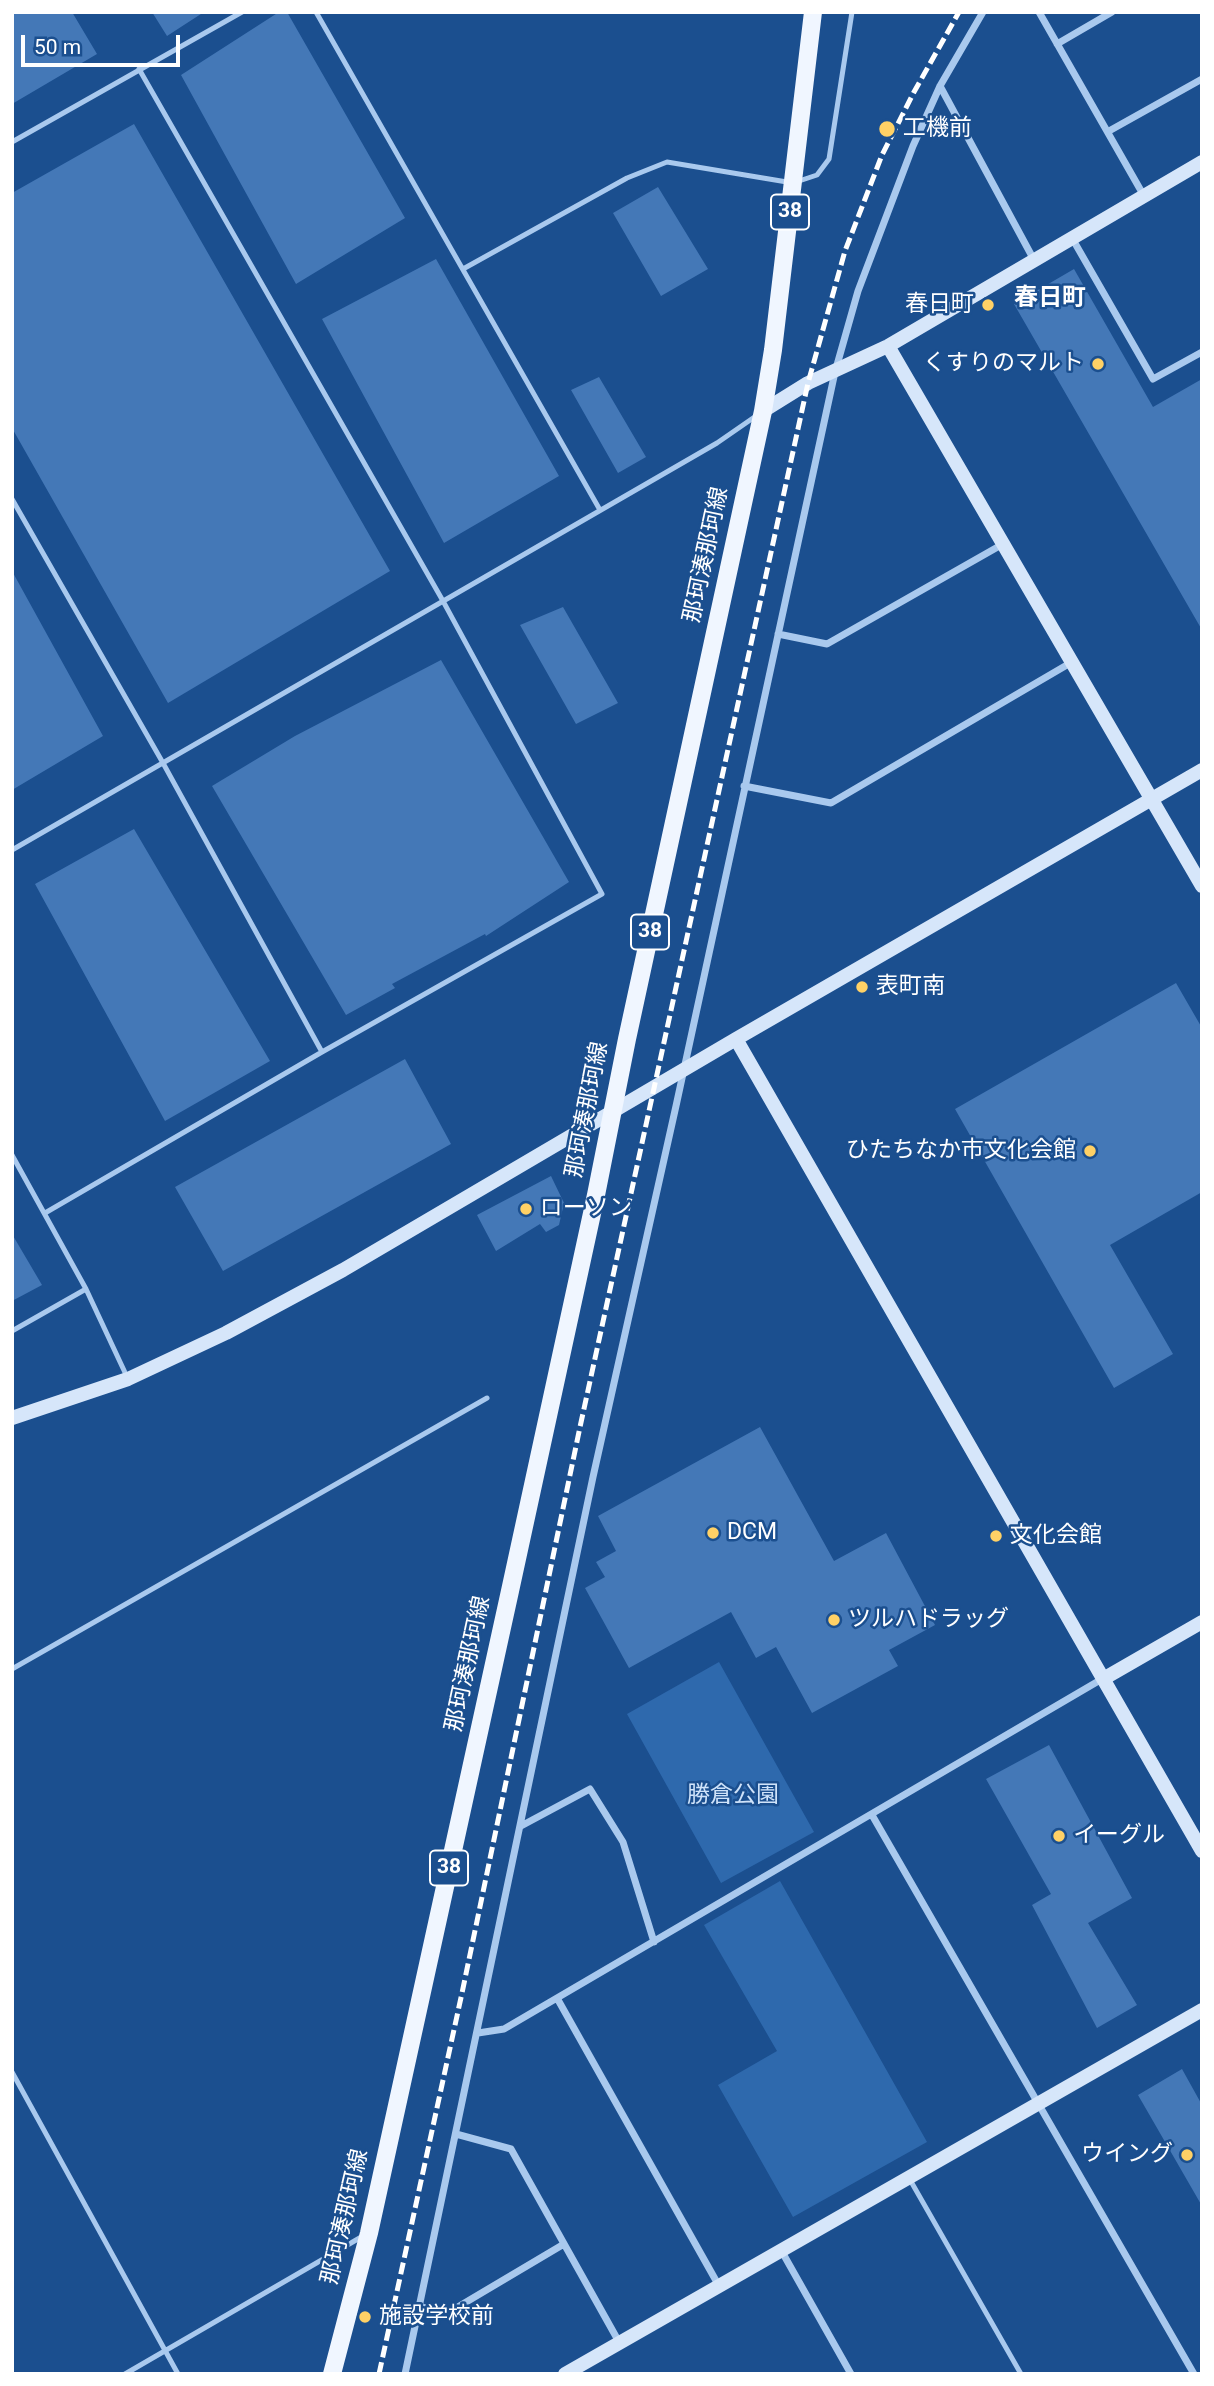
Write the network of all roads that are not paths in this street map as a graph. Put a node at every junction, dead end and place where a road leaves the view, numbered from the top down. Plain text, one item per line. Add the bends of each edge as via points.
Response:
1 (242, 12) edge
2 (316, 12) edge
3 (813, 12) edge
4 (852, 12) edge
5 (983, 12) edge
6 (1039, 12) edge
7 (1112, 12) edge
8 (1057, 44) junction
9 (139, 69) junction
10 (1202, 79) edge
11 (940, 86) junction
12 (1109, 131) junction
13 (12, 142) edge
14 (1202, 162) edge
15 (793, 183) junction
16 (1144, 196) junction
17 (1072, 238) junction
18 (1034, 260) junction
19 (463, 269) junction
20 (888, 346) junction
21 (1202, 352) edge
22 (835, 372) junction
23 (763, 411) junction
24 (12, 499) edge
25 (600, 510) junction
26 (1003, 544) junction
27 (443, 601) junction
28 (778, 634) junction
29 (1072, 662) junction
30 (163, 763) junction
31 (1202, 770) edge
32 (744, 786) junction
33 (1152, 799) junction
34 (12, 849) edge
35 (1201, 882) edge
36 (736, 1039) junction
37 (322, 1052) junction
38 (684, 1070) junction
39 (612, 1112) junction
40 (12, 1155) edge
41 (45, 1213) junction
42 (86, 1289) junction
43 (12, 1331) edge
44 (128, 1379) junction
45 (487, 1398) dead end
46 (12, 1418) edge
47 (1202, 1622) edge
48 (12, 1668) edge
49 (1103, 1679) junction
50 (872, 1815) junction
51 (521, 1826) junction
52 (1202, 1851) edge
53 (654, 1942) junction
54 (557, 1998) junction
55 (1202, 2010) edge
56 (478, 2033) junction
57 (12, 2072) edge
58 (1039, 2103) junction
59 (456, 2134) junction
60 (909, 2178) junction
61 (369, 2233) junction
62 (564, 2244) junction
63 (781, 2250) junction
64 (719, 2286) junction
65 (419, 2306) junction
66 (619, 2342) junction
67 (166, 2350) junction
68 (125, 2374) edge
69 (178, 2374) edge
70 (332, 2374) edge
71 (405, 2374) edge
72 (565, 2374) edge
73 (851, 2374) edge
74 (1021, 2374) edge
75 (1194, 2374) edge

1 - 9 lane
2 - 19 lane
3 - 15 main road, 那珂湊那珂線 / 38
4 - 15 lane via 829,159 817,175
5 - 11 street
6 - 8 street
7 - 8 street
8 - 12 street
9 - 13 lane
9 - 27 lane
10 - 12 street
11 - 18 street
11 - 22 street via 858,291
12 - 16 street
14 - 16 street
15 - 19 lane via 667,162 627,177
15 - 23 main road, 那珂湊那珂線 / 38
16 - 17 street
17 - 18 street
17 - 21 street via 1153,379
18 - 20 street
19 - 25 lane
20 - 22 street
20 - 26 street
22 - 23 street
22 - 28 street
23 - 25 lane via 732,434
23 - 39 main road, 那珂湊那珂線 / 38
24 - 30 lane
25 - 27 lane
26 - 28 street via 827,644
26 - 29 street
27 - 30 lane
27 - 37 lane via 602,894
28 - 32 street
29 - 32 street via 831,803
29 - 33 street
30 - 34 lane
30 - 37 lane
31 - 33 street
32 - 38 street
33 - 35 street
33 - 36 street
36 - 38 street
36 - 49 street
37 - 41 lane
38 - 39 street
38 - 51 street
39 - 44 street via 343,1270
39 - 61 main road, 那珂湊那珂線 / 38
40 - 41 lane
41 - 42 lane
42 - 43 lane
42 - 44 lane
44 - 46 street
45 - 48 lane
47 - 49 street
49 - 50 street
49 - 52 street
50 - 53 street
50 - 58 street
51 - 53 street via 590,1789 623,1842
51 - 56 street
53 - 54 street
54 - 56 street via 504,2029
54 - 64 street
55 - 58 street
56 - 59 street
57 - 67 lane
58 - 60 street
58 - 75 street
59 - 62 street via 512,2148
59 - 65 street
60 - 63 street
60 - 74 lane
61 - 67 lane
61 - 70 main road, 那珂湊那珂線 / 38
62 - 65 street via 446,2314
62 - 66 street
63 - 64 street
63 - 73 street
64 - 66 street
65 - 71 street
66 - 72 street
67 - 68 lane
67 - 69 lane

